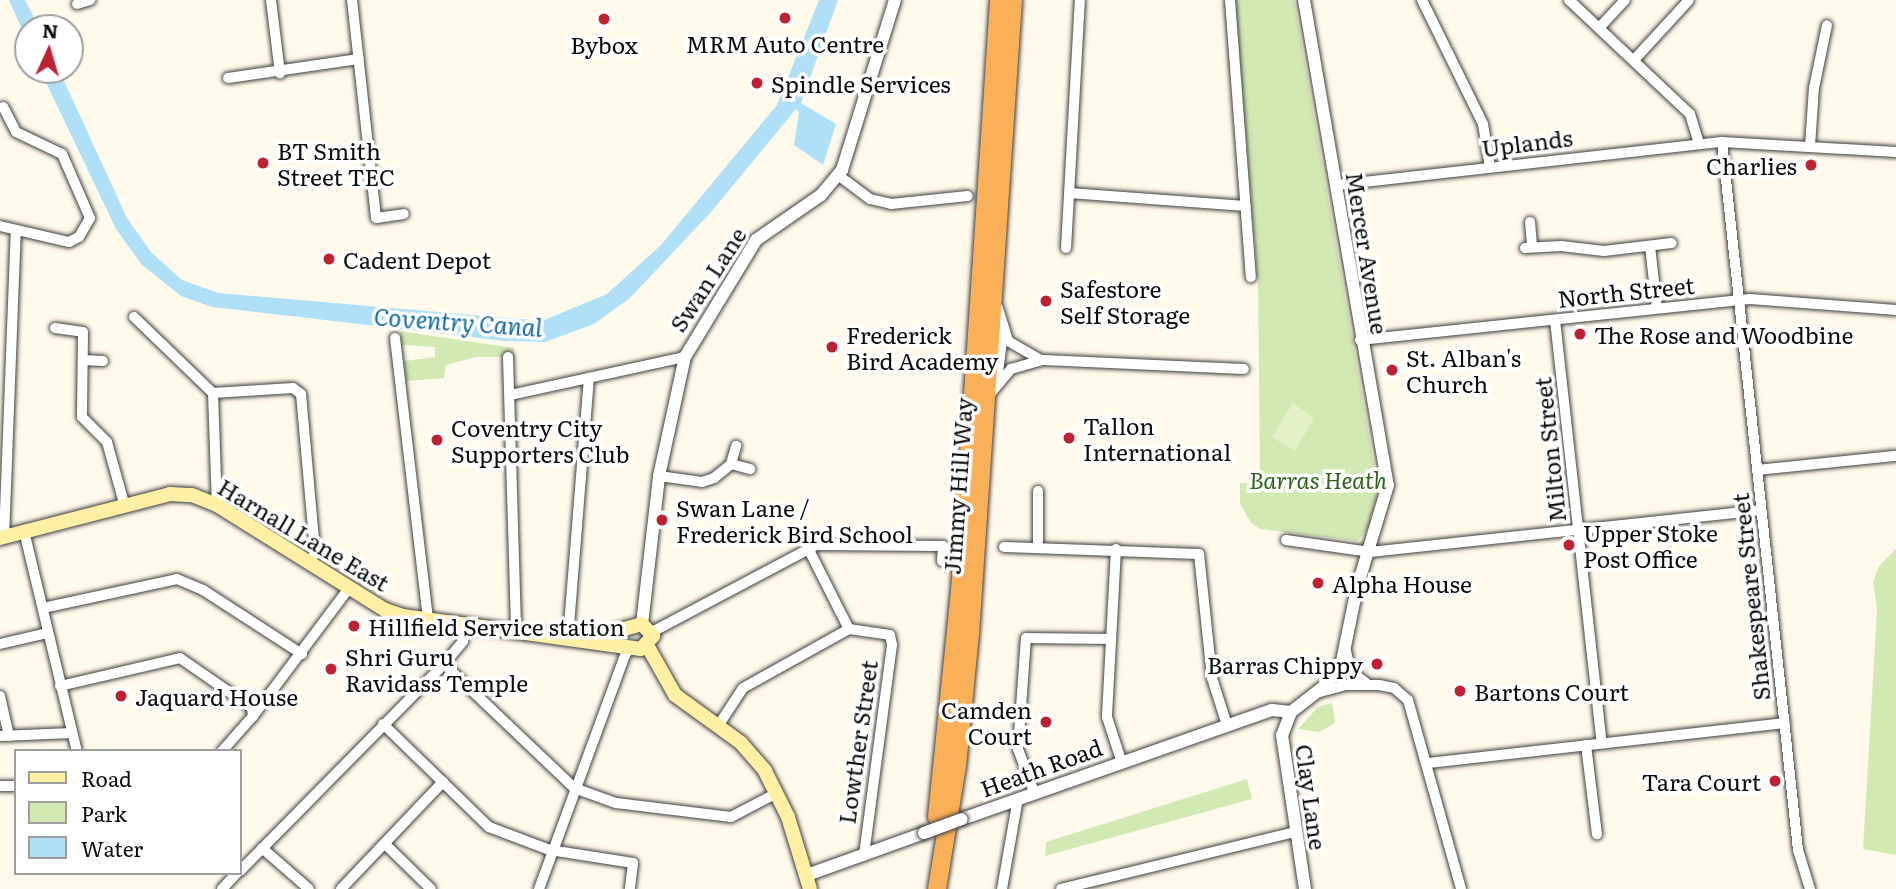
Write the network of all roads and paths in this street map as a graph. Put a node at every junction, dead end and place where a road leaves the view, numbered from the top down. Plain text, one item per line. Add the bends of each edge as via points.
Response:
1 (90, 0) edge
2 (271, 0) edge
3 (352, 0) edge
4 (895, 0) edge
5 (999, 0) edge
6 (1013, 0) edge
7 (1080, 0) edge
8 (1230, 0) edge
9 (1304, 0) edge
10 (1422, 0) edge
11 (1569, 0) edge
12 (1625, 0) edge
13 (1689, 0) edge
14 (77, 4) dead end
15 (1827, 24) dead end
16 (1599, 28) junction
17 (359, 59) junction
18 (1634, 60) junction
19 (280, 73) junction
20 (228, 78) dead end
21 (3, 107) dead end
22 (5, 128) edge
23 (1721, 142) junction
24 (1699, 143) junction
25 (1810, 146) junction
26 (1896, 152) edge
27 (1490, 167) junction
28 (838, 175) junction
29 (1337, 185) junction
30 (1069, 193) junction
31 (968, 196) dead end
32 (1246, 206) junction
33 (404, 214) dead end
34 (1530, 222) dead end
35 (0, 226) edge
36 (16, 231) junction
37 (1672, 243) dead end
38 (1650, 246) junction
39 (1066, 248) dead end
40 (1251, 277) dead end
41 (994, 281) junction
42 (1737, 300) junction
43 (1657, 308) junction
44 (1896, 310) edge
45 (134, 317) dead end
46 (1555, 320) junction
47 (55, 328) dead end
48 (1003, 331) junction
49 (394, 338) dead end
50 (1360, 340) junction
51 (508, 357) dead end
52 (685, 357) junction
53 (83, 360) junction
54 (1043, 360) junction
55 (103, 361) dead end
56 (1244, 369) dead end
57 (589, 378) junction
58 (992, 391) junction
59 (213, 393) junction
60 (510, 395) junction
61 (736, 446) dead end
62 (1896, 456) edge
63 (731, 464) junction
64 (750, 469) dead end
65 (1757, 470) junction
66 (659, 476) junction
67 (1038, 491) dead end
68 (218, 505) junction
69 (125, 507) junction
70 (1760, 510) junction
71 (24, 531) junction
72 (1578, 531) junction
73 (2, 538) edge
74 (1286, 540) dead end
75 (1004, 547) dead end
76 (808, 548) junction
77 (1038, 548) junction
78 (1116, 549) junction
79 (1370, 552) junction
80 (942, 561) dead end
81 (310, 563) junction
82 (350, 587) junction
83 (43, 608) junction
84 (428, 621) junction
85 (465, 625) junction
86 (849, 629) junction
87 (516, 632) junction
88 (47, 633) junction
89 (643, 633) junction
90 (568, 638) junction
91 (589, 639) junction
92 (1110, 639) junction
93 (1346, 643) junction
94 (0, 644) edge
95 (632, 646) junction
96 (302, 654) junction
97 (444, 664) junction
98 (1372, 684) junction
99 (60, 686) junction
100 (1314, 695) junction
101 (0, 696) edge
102 (1290, 712) junction
103 (253, 716) junction
104 (1785, 723) junction
105 (383, 724) junction
106 (1227, 725) junction
107 (719, 726) junction
108 (72, 733) junction
109 (5, 736) edge
110 (1602, 743) junction
111 (1586, 746) junction
112 (76, 749) edge
113 (224, 749) edge
114 (1121, 760) junction
115 (1429, 763) junction
116 (443, 782) junction
117 (574, 788) junction
118 (1034, 792) junction
119 (777, 793) junction
120 (1018, 798) junction
121 (1592, 816) junction
122 (1579, 818) dead end
123 (1295, 832) junction
124 (1597, 834) dead end
125 (385, 845) junction
126 (262, 848) junction
127 (550, 850) junction
128 (864, 854) junction
129 (242, 868) edge
130 (235, 875) edge
131 (809, 882) edge
132 (222, 889) edge
133 (309, 889) edge
134 (341, 889) edge
135 (431, 889) edge
136 (539, 889) edge
137 (630, 889) edge
138 (925, 889) edge
139 (937, 889) edge
140 (1002, 889) edge
141 (1061, 889) edge
142 (1305, 889) edge
143 (1461, 889) edge
144 (1810, 889) edge

1 - 14 street
2 - 19 street
3 - 17 street
4 - 28 street, Swan Lane
5 - 138 highway, Jimmy Hill Way via 959,604 942,782
6 - 41 highway, Jimmy Hill Way
7 - 30 street
8 - 32 street
9 - 29 street, Mercer Avenue
10 - 27 street via 1483,124
11 - 16 street
12 - 16 street
13 - 18 street
15 - 25 street via 1814,88
16 - 18 street
17 - 19 street
17 - 33 street via 376,218
18 - 24 street via 1690,114
19 - 20 street
21 - 22 street
22 - 36 street via 62,154 89,209 87,227 68,242
23 - 24 street, Uplands
23 - 25 street, Uplands
23 - 42 street, Shakespeare Street
24 - 27 street, Uplands
25 - 26 street, Uplands
27 - 29 street, Uplands
28 - 31 street via 870,199 891,204
28 - 52 street, Swan Lane via 821,195 756,240
29 - 50 street, Mercer Avenue
30 - 32 street
30 - 39 street
32 - 40 street
34 - 38 street via 1528,247 1604,251
35 - 36 street
36 - 73 street
37 - 38 street
38 - 43 street
41 - 48 street
41 - 58 highway, Jimmy Hill Way
42 - 43 street, North Street
42 - 44 street, North Street
42 - 65 street, Shakespeare Street
43 - 46 street, North Street
45 - 59 street
46 - 50 street, North Street
46 - 72 street, Milton Street
47 - 53 street via 83,332
48 - 54 street via 1018,350
48 - 58 street
49 - 84 street
50 - 79 street, Mercer Avenue via 1388,485
51 - 60 street
52 - 57 street
52 - 66 street, Swan Lane
53 - 55 street
53 - 69 street via 82,416 107,442
54 - 56 street
54 - 58 street via 1018,365
57 - 60 street
57 - 90 street
58 - 139 highway, Jimmy Hill Way via 961,727
59 - 68 street
59 - 81 street via 293,388 301,394 315,552
60 - 87 street
61 - 63 street
62 - 65 street
63 - 64 street
63 - 66 street via 702,482
65 - 70 street, Shakespeare Street
66 - 89 street, Swan Lane
67 - 77 street
68 - 69 main road, Harnall Lane East via 181,494
68 - 81 main road, Harnall Lane East
69 - 71 main road, Harnall Lane East
70 - 72 street
70 - 104 street, Shakespeare Street
71 - 73 main road, Harnall Lane East
71 - 83 street
72 - 79 street
72 - 110 street, Milton Street
74 - 79 street
75 - 77 street
76 - 80 street via 943,546
76 - 86 street
76 - 89 street
77 - 78 street
78 - 92 street
78 - 106 street via 1199,554 1212,678
79 - 93 street, Mercer Avenue via 1357,587
81 - 82 main road, Harnall Lane East
82 - 84 main road, Harnall Lane East via 385,610
82 - 96 street
83 - 88 street
83 - 96 street via 177,579 203,590
84 - 85 main road, Harnall Lane East
85 - 87 main road, Harnall Lane East
85 - 97 street via 463,641
86 - 107 street, Lowther Street via 743,688
86 - 128 street, Lowther Street via 890,635 892,645
87 - 90 main road, Harnall Lane East
88 - 94 street
88 - 99 street
89 - 91 main road, Harnall Lane East
89 - 95 main road, Harnall Lane East
89 - 107 main road via 675,695
90 - 91 main road, Harnall Lane East
91 - 95 main road, Harnall Lane East
92 - 114 street via 1107,717
92 - 118 street via 1026,638 1018,749
93 - 98 street via 1351,672
93 - 100 street, Mercer Avenue via 1336,673
95 - 117 street
96 - 103 street
97 - 105 street
97 - 117 street
98 - 100 street
98 - 115 street via 1394,688 1408,699
99 - 103 street via 180,658 252,708
99 - 108 street
100 - 102 street, Mercer Avenue
101 - 109 street
102 - 106 street, Heath Road via 1272,710
102 - 123 street, Clay Lane via 1282,746
103 - 113 street
104 - 110 street
104 - 144 street, Shakespeare Street via 1798,850
105 - 116 street
105 - 126 street
106 - 114 street, Heath Road
107 - 119 main road via 750,752
108 - 109 street
108 - 112 street
110 - 111 street
111 - 115 street
111 - 121 street via 1595,796
114 - 118 street, Heath Road
115 - 143 street
116 - 125 street
116 - 127 street via 489,827
117 - 119 street via 616,803 731,817
117 - 127 street
118 - 120 street, Heath Road
119 - 131 main road
120 - 128 street, Heath Road, bridge
120 - 140 street
121 - 122 street
121 - 124 street
123 - 141 street
123 - 142 street, Clay Lane
125 - 134 street
125 - 135 street
126 - 129 street
126 - 133 street
127 - 136 street
127 - 137 street via 633,863
128 - 131 street, Heath Road
130 - 132 street

